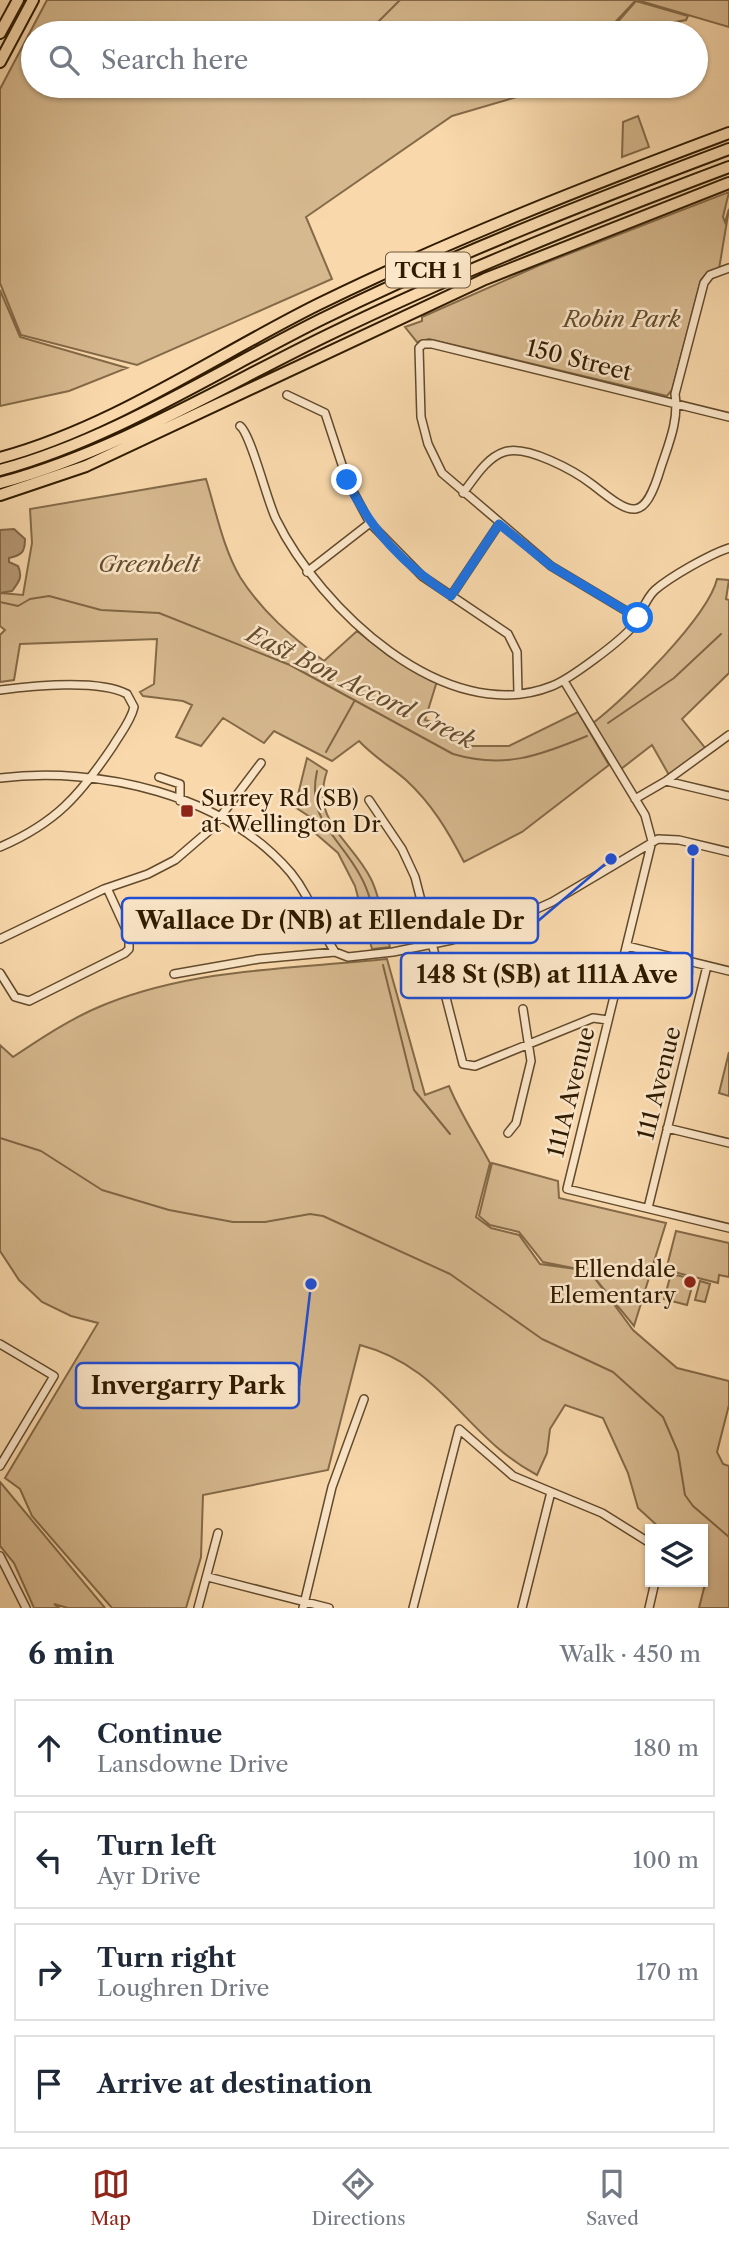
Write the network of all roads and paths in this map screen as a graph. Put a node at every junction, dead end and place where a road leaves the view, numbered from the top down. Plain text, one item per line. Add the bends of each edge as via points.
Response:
1 (10, 0) edge
2 (18, 0) edge
3 (26, 0) edge
4 (33, 0) edge
5 (22, 21) edge
6 (0, 22) edge
7 (21, 23) edge
8 (0, 33) edge
9 (0, 48) edge
10 (0, 62) edge
11 (729, 133) edge
12 (729, 149) edge
13 (729, 167) edge
14 (729, 183) edge
15 (729, 268) edge
16 (288, 395) dead end
17 (676, 403) junction
18 (143, 404) junction
19 (729, 417) edge
20 (240, 426) dead end
21 (154, 427) junction
22 (0, 458) edge
23 (0, 470) edge
24 (0, 483) edge
25 (463, 493) junction
26 (0, 495) edge
27 (370, 523) junction
28 (499, 524) junction
29 (729, 548) edge
30 (307, 572) junction
31 (451, 596) junction
32 (638, 618) junction
33 (564, 681) junction
34 (0, 690) edge
35 (518, 694) junction
36 (729, 735) edge
37 (261, 763) dead end
38 (159, 777) dead end
39 (0, 778) edge
40 (91, 779) junction
41 (666, 781) junction
42 (729, 796) edge
43 (635, 799) junction
44 (369, 800) dead end
45 (180, 801) junction
46 (219, 817) junction
47 (652, 841) junction
48 (0, 847) edge
49 (729, 852) edge
50 (107, 888) junction
51 (0, 939) edge
52 (433, 945) junction
53 (627, 946) junction
54 (335, 953) junction
55 (707, 966) junction
56 (729, 971) edge
57 (0, 973) edge
58 (174, 974) dead end
59 (523, 1009) dead end
60 (608, 1020) junction
61 (530, 1043) junction
62 (667, 1128) junction
63 (508, 1133) dead end
64 (729, 1143) edge
65 (648, 1208) junction
66 (729, 1228) edge
67 (0, 1343) edge
68 (364, 1399) dead end
69 (0, 1466) edge
70 (551, 1492) junction
71 (218, 1533) dead end
72 (645, 1540) edge
73 (0, 1556) edge
74 (208, 1577) junction
75 (654, 1587) edge
76 (304, 1605) edge
77 (26, 1608) edge
78 (198, 1608) edge
79 (329, 1608) edge
80 (413, 1608) edge
81 (522, 1608) edge
82 (649, 1608) edge

1 - 6 highway
2 - 8 highway
3 - 9 highway
4 - 5 highway
7 - 10 highway
11 - 18 highway via 390,271 316,306
12 - 18 highway, TCH 1 via 429,270
13 - 21 highway, TCH 1 via 441,283
14 - 21 highway via 485,279
15 - 17 street via 710,275 704,283
16 - 27 street via 325,412 347,480
17 - 19 street, 150 Street
17 - 25 street via 678,412 655,487 639,507 615,505 582,477 517,450 491,460
17 - 25 street, 150 Street via 432,344 420,346 419,406 425,436 438,466
18 - 22 highway
18 - 23 highway, TCH 1 via 74,444
20 - 30 street via 247,433 270,508
21 - 24 highway, TCH 1
21 - 26 highway via 86,466
25 - 28 street
27 - 30 street
27 - 31 street via 410,566
28 - 31 street
28 - 32 street via 551,566
29 - 32 street via 654,591
30 - 35 street via 350,620 410,663 471,690
31 - 35 street via 508,634 517,652
32 - 33 street
33 - 35 street
33 - 43 street
34 - 40 street via 58,685 127,694 134,707 131,716
36 - 41 street
37 - 46 street
38 - 45 street via 180,784
39 - 40 street
40 - 45 street
40 - 48 street via 57,816
41 - 42 street
41 - 43 street
43 - 47 street via 650,825
44 - 52 street via 410,863
45 - 46 street
46 - 50 street via 200,841 175,860
46 - 54 street via 258,842 292,875 315,909
47 - 49 street via 673,839
47 - 52 street via 552,902 492,928
47 - 53 street, 111A Avenue
50 - 51 street
50 - 57 street via 129,936 125,953 29,1001 15,997
52 - 54 street via 348,957
52 - 61 street via 459,1057 469,1067
53 - 55 street
53 - 60 street, 111A Avenue
54 - 58 street via 259,959
55 - 56 street
55 - 62 street, 111 Avenue
59 - 61 street
60 - 61 street via 593,1018
60 - 65 street, 111A Avenue via 567,1189
61 - 63 street via 530,1066 516,1123
62 - 64 street
62 - 65 street, 111 Avenue
65 - 66 street
67 - 69 street via 54,1376
68 - 76 street via 332,1487
70 - 72 street via 602,1513
70 - 80 street via 513,1475 459,1429
70 - 81 street
71 - 74 street
73 - 77 street
74 - 76 street
74 - 78 street
75 - 82 street
76 - 79 street

